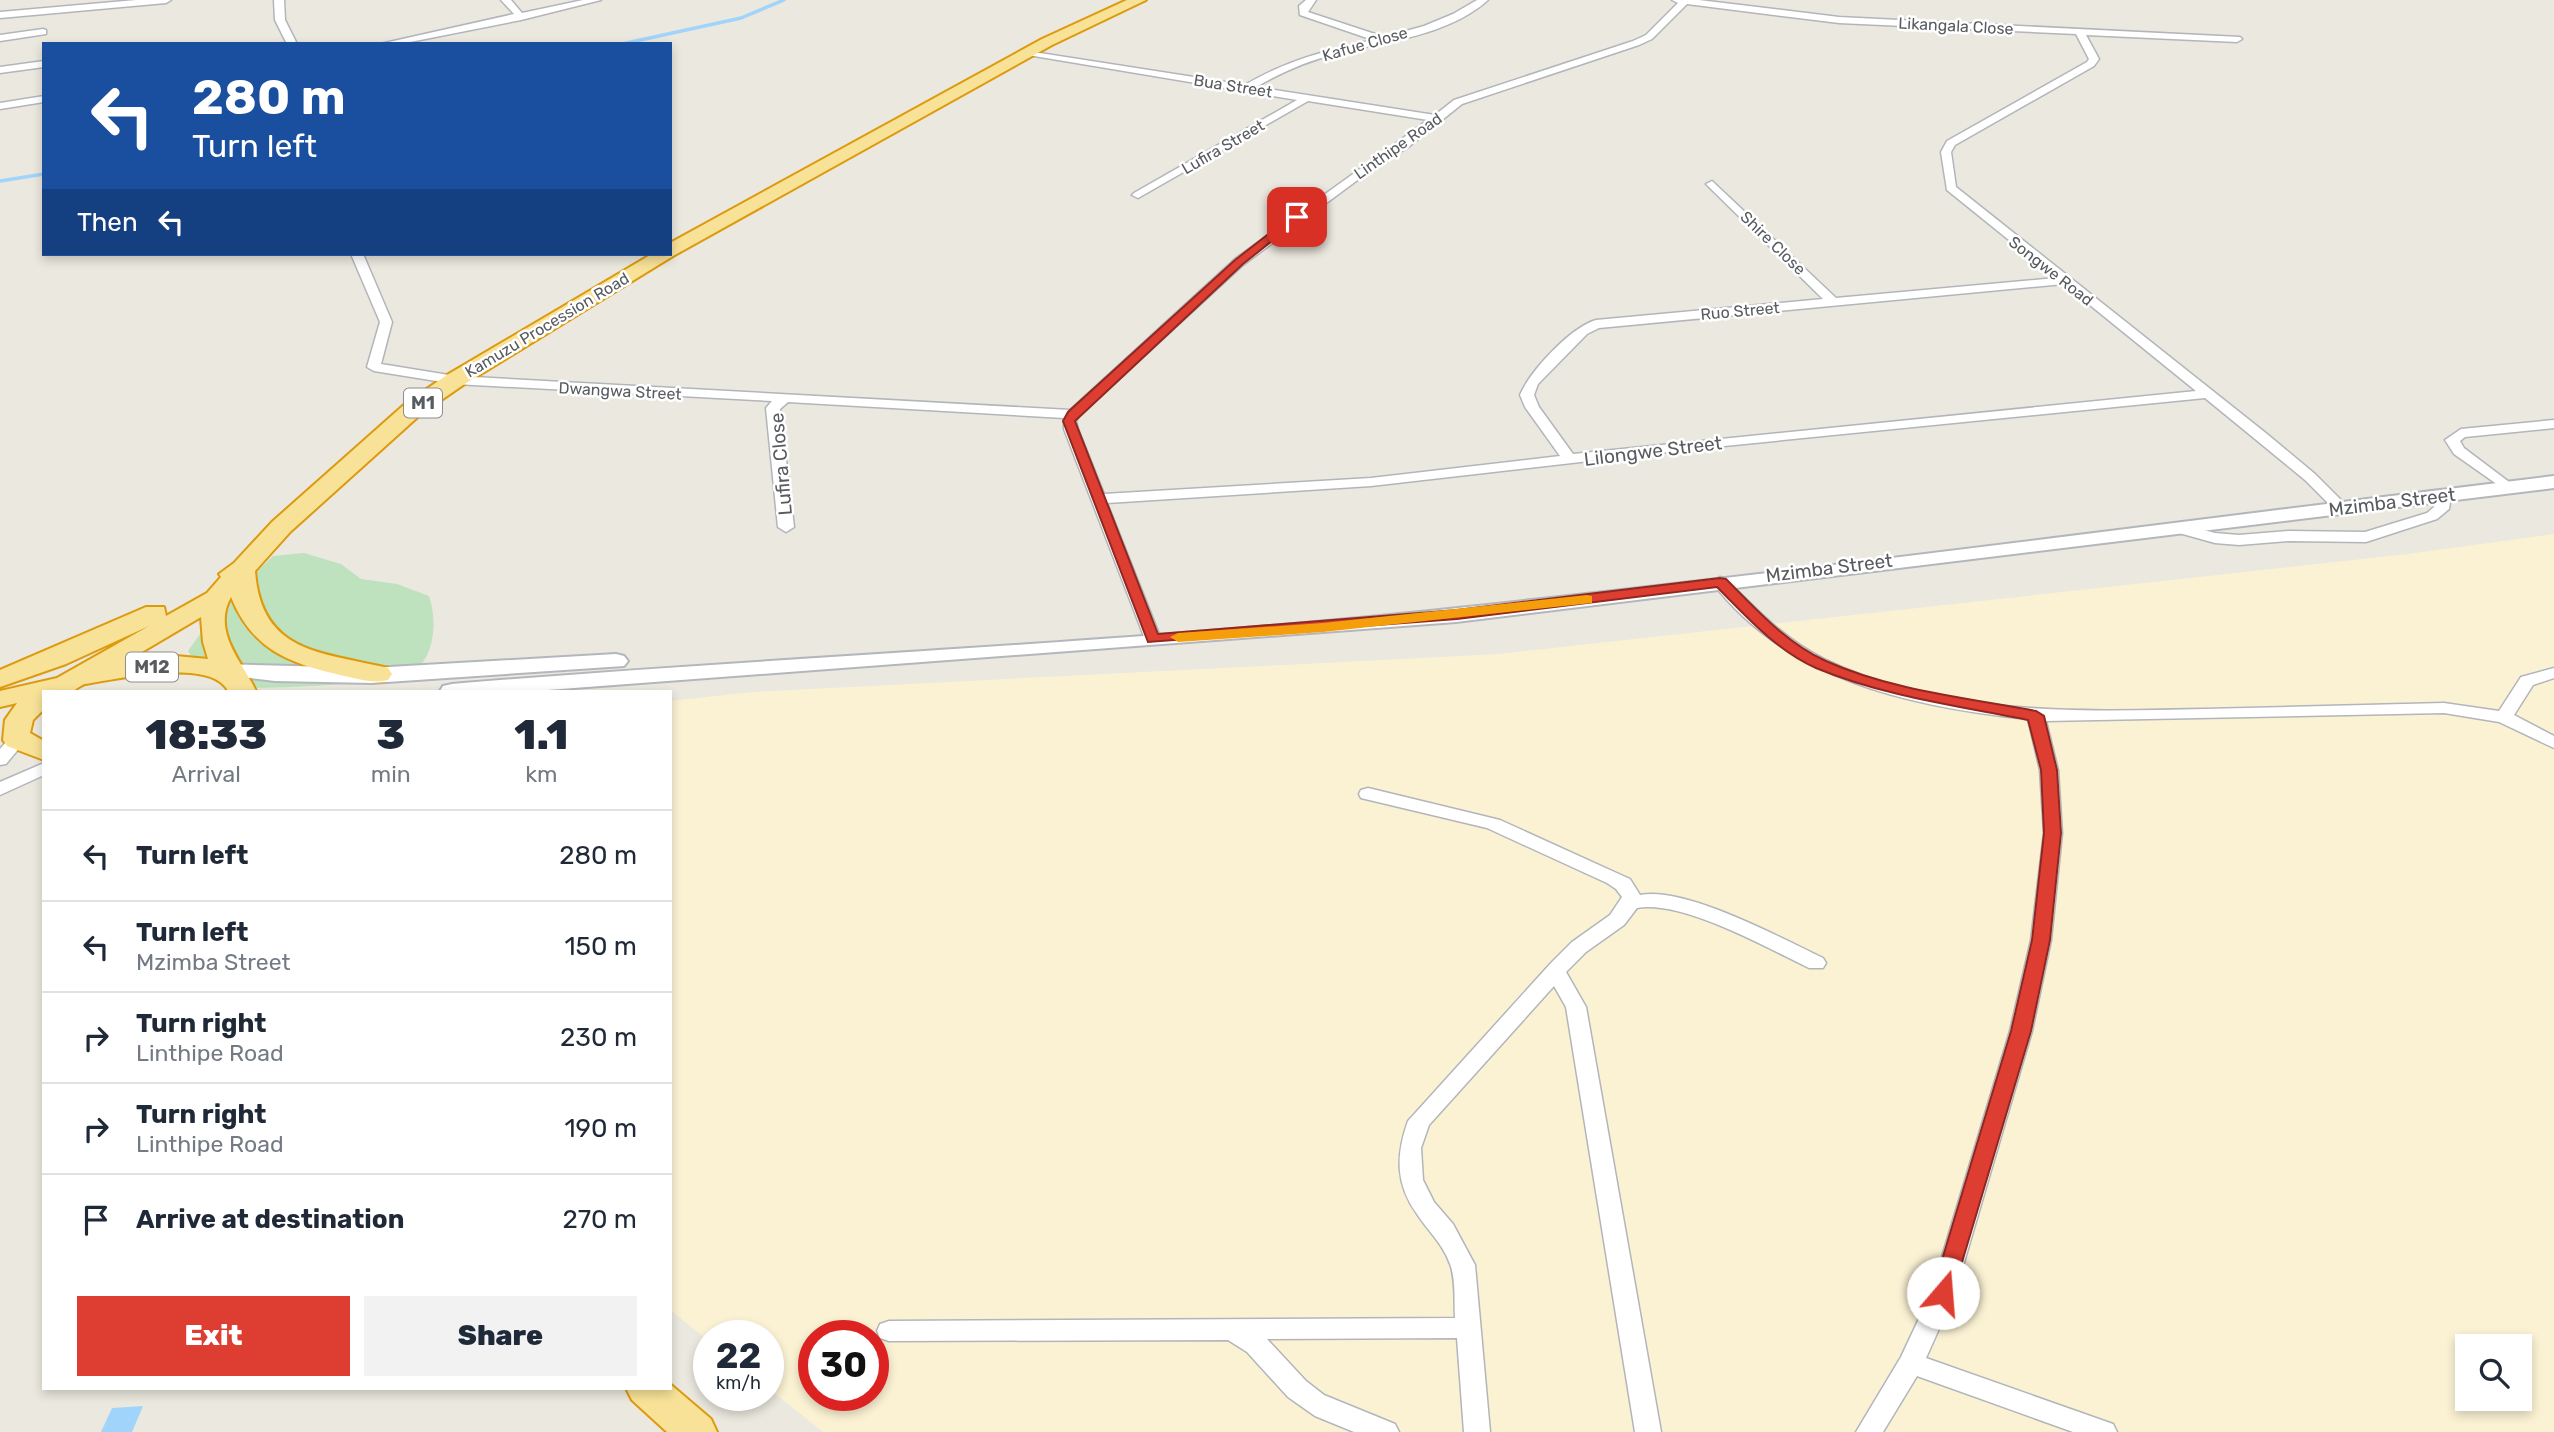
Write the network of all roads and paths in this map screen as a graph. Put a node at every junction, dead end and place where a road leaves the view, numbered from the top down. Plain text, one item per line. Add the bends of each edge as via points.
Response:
1 (166, 0) edge
2 (279, 0) edge
3 (506, 0) edge
4 (596, 0) edge
5 (1139, 0) edge
6 (1311, 0) edge
7 (1483, 0) edge
8 (1681, 1) edge
9 (59, 10) junction
10 (0, 15) edge
11 (521, 17) junction
12 (43, 32) junction
13 (2080, 32) junction
14 (0, 38) edge
15 (2237, 39) dead end
16 (1383, 40) junction
17 (44, 42) edge
18 (291, 42) edge
19 (395, 42) edge
20 (1027, 54) junction
21 (42, 64) edge
22 (0, 70) edge
23 (1248, 88) junction
24 (1307, 98) junction
25 (42, 99) edge
26 (0, 106) edge
27 (1438, 119) junction
28 (1712, 184) dead end
29 (1139, 195) dead end
30 (672, 250) edge
31 (358, 256) edge
32 (662, 256) edge
33 (2063, 281) junction
34 (1834, 303) junction
35 (455, 380) junction
36 (2209, 394) junction
37 (781, 400) junction
38 (1073, 414) junction
39 (2554, 424) edge
40 (1570, 460) junction
41 (2554, 482) edge
42 (2508, 488) junction
43 (2444, 496) junction
44 (1097, 499) junction
45 (2341, 508) junction
46 (786, 527) dead end
47 (2178, 527) junction
48 (242, 569) junction
49 (1720, 582) junction
50 (216, 597) junction
51 (1153, 639) junction
52 (1019, 648) junction
53 (226, 669) junction
54 (2554, 673) edge
55 (378, 674) junction
56 (0, 679) edge
57 (54, 690) edge
58 (242, 690) edge
59 (464, 690) edge
60 (42, 692) edge
61 (0, 699) edge
62 (42, 699) edge
63 (2036, 716) junction
64 (2504, 717) junction
65 (2554, 743) edge
66 (6, 747) edge
67 (42, 751) edge
68 (42, 769) edge
69 (0, 789) edge
70 (1368, 794) dead end
71 (1631, 903) junction
72 (1816, 963) dead end
73 (1556, 972) junction
74 (1469, 1328) junction
75 (1230, 1329) junction
76 (889, 1331) dead end
77 (1910, 1363) junction
78 (648, 1390) edge
79 (696, 1432) edge
80 (1386, 1432) edge
81 (1477, 1432) edge
82 (1647, 1432) edge
83 (1868, 1432) edge
84 (2104, 1432) edge

1 - 9 street
2 - 18 street via 280,20
3 - 11 street
4 - 11 street
5 - 20 highway
6 - 16 street via 1303,13
7 - 16 street, Kafue Close via 1459,16
8 - 13 street, Likangala Close via 1839,20
8 - 27 street, Linthipe Road via 1648,37 1636,43 1476,95 1458,102
9 - 10 street
9 - 12 street
11 - 19 street
12 - 14 street
12 - 17 street
13 - 15 street, Likangala Close
13 - 33 street, Songwe Road via 2094,59 2091,64 1958,139 1946,152 1951,188
16 - 23 street, Kafue Close via 1276,69
20 - 23 street, Bua Street
20 - 30 highway
21 - 22 street
23 - 24 street, Bua Street
24 - 27 street, Bua Street
24 - 29 street, Lufira Street
25 - 26 street
27 - 38 street, Linthipe Road via 1239,262
28 - 34 street, Shire Close
31 - 35 street, Dwangwa Street via 386,322 374,367
32 - 35 highway, Kamuzu Procession Road / M1
33 - 34 street, Ruo Street
33 - 36 street, Songwe Road
34 - 40 street, Ruo Street via 1586,328 1532,383 1527,395
35 - 37 street, Dwangwa Street
35 - 48 highway, Kamuzu Procession Road / M1 via 390,428 281,527
36 - 40 street, Lilongwe Street
36 - 45 street, Songwe Road
37 - 38 street, Dwangwa Street
37 - 46 street, Lufira Close via 773,408
38 - 44 street via 1071,429
39 - 42 street via 2461,433 2452,440 2459,451
40 - 44 street, Lilongwe Street via 1371,482
41 - 42 main road, Mzimba Street
42 - 43 main road, Mzimba Street
43 - 45 main road, Mzimba Street
43 - 47 street via 2441,509 2432,516 2366,537 2239,540
44 - 51 street
45 - 47 main road, Mzimba Street
47 - 49 main road, Mzimba Street
48 - 50 highway, Kamuzu Procession Road / M1
48 - 55 highway via 243,594 273,643 327,665
48 - 56 highway via 147,617
49 - 51 main road, Mzimba Street via 1457,615
49 - 63 street via 1771,632 1819,664 1898,689
50 - 53 highway via 212,629
50 - 57 highway, M1
51 - 52 main road, Mzimba Street
52 - 55 main road via 808,651
52 - 59 main road
53 - 55 main road via 303,677
53 - 57 highway, M12 via 140,668
53 - 58 highway via 240,681
54 - 64 street via 2527,681
60 - 61 highway, M12
62 - 66 highway via 21,715
63 - 64 street via 2444,708
63 - 77 street via 2049,770 2053,833 2041,940 2021,1031 1966,1226 1943,1293
64 - 65 street
66 - 67 highway
68 - 69 street
70 - 71 street via 1493,824 1623,884 1630,891
71 - 72 street via 1645,898 1664,901 1719,919
71 - 73 street
73 - 74 street via 1412,1133 1412,1180 1463,1265
73 - 82 street via 1576,1007
74 - 75 street
74 - 81 street
75 - 76 street
75 - 80 street via 1258,1344 1304,1396
77 - 83 street
77 - 84 street
78 - 79 highway

